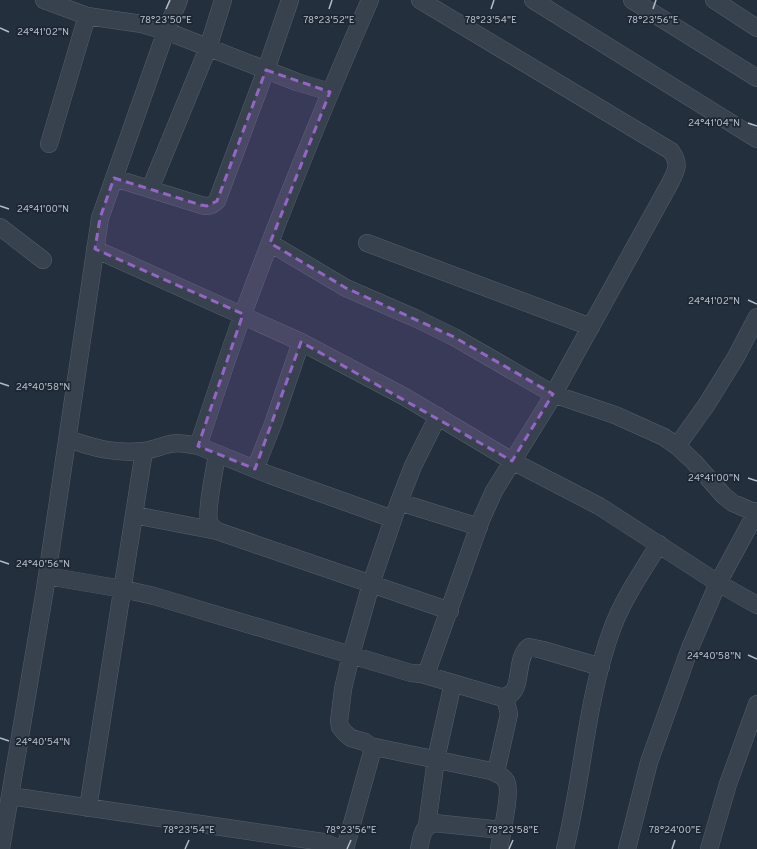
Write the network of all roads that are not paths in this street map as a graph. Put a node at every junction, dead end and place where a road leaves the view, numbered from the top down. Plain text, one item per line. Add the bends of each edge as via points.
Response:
1 (44, 0) edge
2 (179, 0) edge
3 (223, 0) edge
4 (290, 0) edge
5 (370, 0) edge
6 (420, 0) edge
7 (533, 0) edge
8 (632, 0) edge
9 (714, 0) edge
10 (87, 16) junction
11 (757, 28) edge
12 (166, 31) junction
13 (208, 48) junction
14 (266, 70) junction
15 (757, 78) edge
16 (330, 92) junction
17 (757, 140) edge
18 (49, 144) dead end
19 (114, 178) junction
20 (150, 189) junction
21 (0, 227) edge
22 (367, 243) dead end
23 (270, 244) junction
24 (96, 249) junction
25 (43, 260) dead end
26 (243, 314) junction
27 (757, 317) edge
28 (591, 327) junction
29 (301, 342) junction
30 (553, 394) junction
31 (438, 416) junction
32 (68, 439) junction
33 (198, 446) junction
34 (677, 446) junction
35 (144, 451) junction
36 (217, 454) junction
37 (512, 461) junction
38 (255, 469) junction
39 (399, 502) junction
40 (756, 512) edge
41 (134, 515) junction
42 (394, 518) junction
43 (479, 527) junction
44 (217, 531) junction
45 (659, 544) junction
46 (47, 576) junction
47 (718, 583) junction
48 (371, 584) junction
49 (123, 589) junction
50 (757, 606) edge
51 (450, 611) junction
52 (351, 655) junction
53 (601, 667) junction
54 (422, 674) junction
55 (453, 683) junction
56 (505, 697) junction
57 (757, 704) edge
58 (370, 746) junction
59 (436, 760) junction
60 (491, 771) junction
61 (10, 796) junction
62 (88, 808) junction
63 (427, 826) junction
64 (502, 830) junction
65 (1, 849) edge
66 (336, 849) edge
67 (346, 849) edge
68 (420, 849) edge
69 (499, 849) edge
70 (565, 849) edge
71 (627, 849) edge
72 (709, 849) edge

1 - 10 street
2 - 12 street
3 - 13 street
4 - 14 street
5 - 16 street
6 - 28 street via 671,151 676,158 676,171
7 - 17 street
8 - 15 street
9 - 11 street
10 - 12 street via 142,24
10 - 18 street
12 - 13 street
12 - 19 street
13 - 14 street
13 - 20 street
14 - 16 street
14 - 20 street via 217,201 207,206
16 - 23 street
19 - 20 street
19 - 24 street via 100,218
21 - 25 street
22 - 28 street
23 - 26 street
23 - 30 street via 346,288 454,337
24 - 26 street
24 - 32 street
26 - 29 street
26 - 33 street
27 - 34 street via 707,404
28 - 30 street
29 - 31 street
29 - 38 street
30 - 34 street via 615,415 664,437
30 - 37 street
31 - 37 street
31 - 39 street via 413,466
32 - 35 street via 103,450
32 - 46 street
33 - 35 street via 171,444
33 - 36 street
34 - 40 street via 724,496 733,503
35 - 41 street
36 - 38 street
36 - 44 street via 208,511 208,522
37 - 43 street via 494,490
37 - 45 street via 599,506
38 - 42 street
39 - 42 street
39 - 43 street
40 - 47 street
41 - 44 street
41 - 49 street
42 - 48 street
43 - 51 street
44 - 48 street
45 - 47 street
45 - 53 street via 620,611
46 - 49 street
46 - 61 street
47 - 50 street
47 - 71 street via 690,648 648,762
48 - 51 street
48 - 52 street
49 - 52 street via 186,605
49 - 62 street
51 - 54 street via 433,658 428,669
52 - 54 street
52 - 58 street via 343,689 340,727 351,738
53 - 56 street via 529,647 522,657 515,690
53 - 70 street via 586,729
54 - 55 street
55 - 56 street
55 - 59 street
56 - 60 street via 509,714 496,772
57 - 72 street via 728,784
58 - 59 street
58 - 67 street via 372,752
59 - 60 street
59 - 63 street
60 - 64 street via 501,775 507,782 508,795
61 - 62 street
61 - 65 street
62 - 66 street via 323,842
63 - 64 street via 434,823
63 - 68 street via 423,832
64 - 69 street

